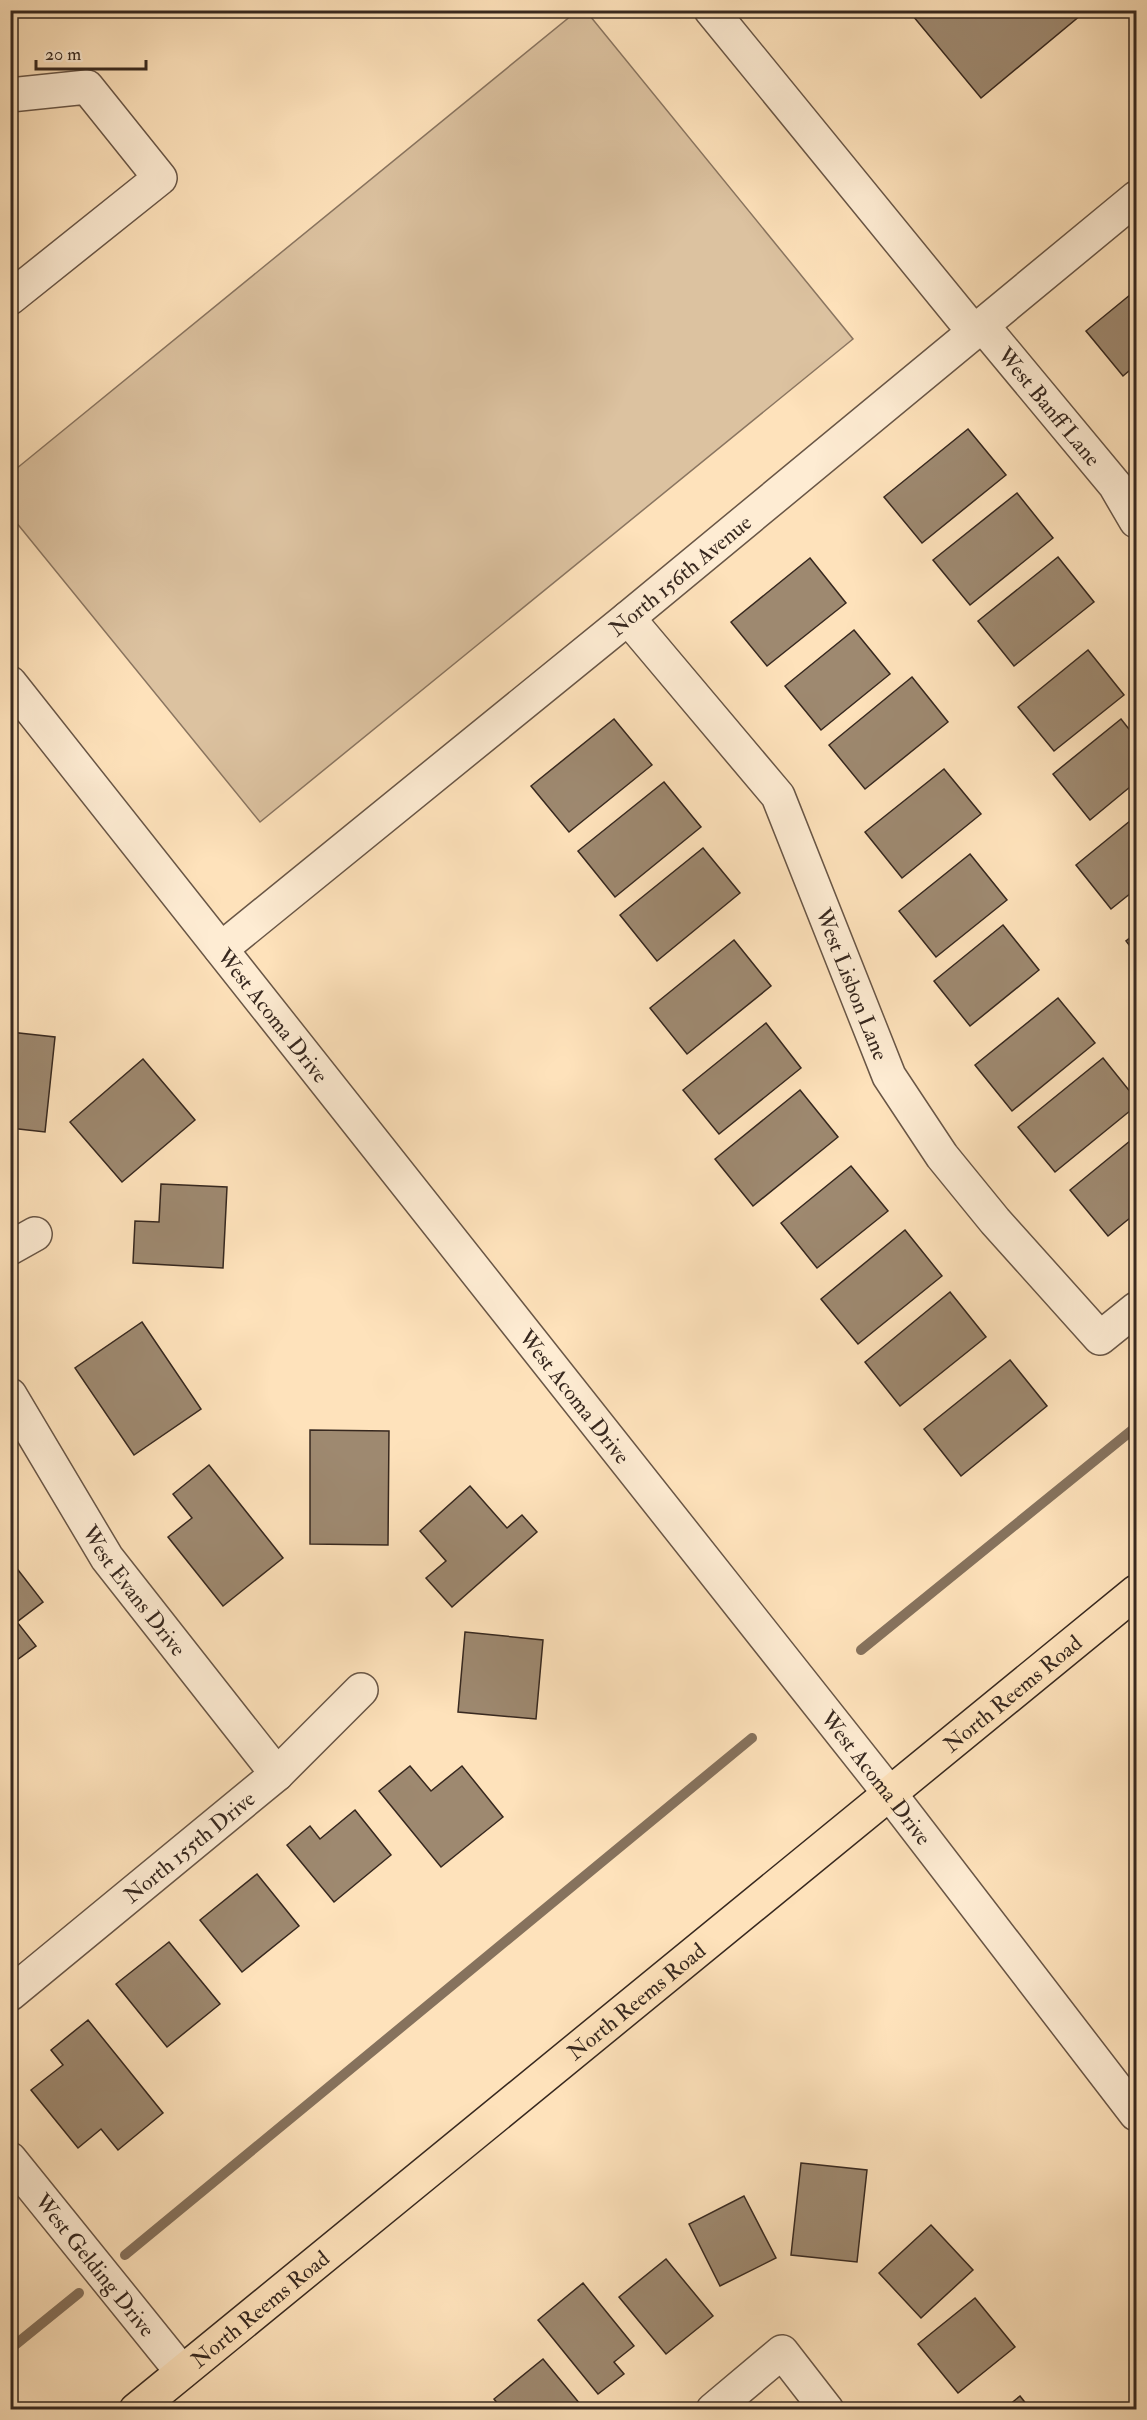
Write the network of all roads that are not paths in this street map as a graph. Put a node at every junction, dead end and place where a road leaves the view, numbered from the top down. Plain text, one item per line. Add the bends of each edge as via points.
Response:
1 (711, 10) edge
2 (10, 95) edge
3 (1137, 198) edge
4 (10, 298) edge
5 (978, 328) junction
6 (1137, 521) edge
7 (628, 618) junction
8 (10, 683) edge
9 (221, 949) junction
10 (1137, 1308) edge
11 (10, 1395) edge
12 (1137, 1592) edge
13 (361, 1690) dead end
14 (277, 1774) junction
15 (890, 1794) junction
16 (10, 1994) edge
17 (1137, 2114) edge
18 (10, 2159) edge
19 (182, 2372) junction
20 (136, 2409) edge
21 (713, 2409) edge
22 (827, 2409) edge

1 - 5 street, West Banff Lane
2 - 4 street via 87,87 160,178
3 - 5 street, North 156th Avenue
5 - 6 street, West Banff Lane via 1115,485
5 - 7 street, North 156th Avenue
7 - 9 street, North 156th Avenue
7 - 10 street, West Lisbon Lane via 778,796 889,1076 942,1156 1101,1338
8 - 9 street, West Acoma Drive
9 - 15 street, West Acoma Drive
11 - 14 street, West Evans Drive via 107,1558
12 - 15 main road, North Reems Road
13 - 14 street, North 155th Drive
14 - 16 street, North 155th Drive
15 - 17 street, West Acoma Drive
15 - 19 main road, North Reems Road
18 - 19 street, West Gelding Drive
19 - 20 main road, North Reems Road
21 - 22 street via 782,2352

